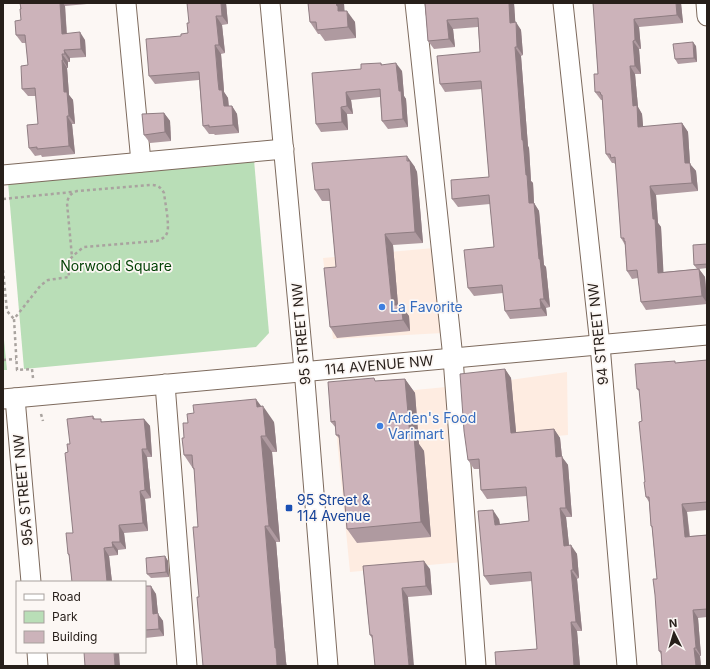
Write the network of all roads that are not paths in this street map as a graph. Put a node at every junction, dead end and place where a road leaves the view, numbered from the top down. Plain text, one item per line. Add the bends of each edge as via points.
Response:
1 (126, 3) edge
2 (270, 3) edge
3 (415, 3) edge
4 (563, 3) edge
5 (706, 3) edge
6 (707, 16) edge
7 (284, 149) junction
8 (141, 162) junction
9 (3, 175) edge
10 (707, 335) edge
11 (600, 345) junction
12 (453, 358) junction
13 (304, 372) junction
14 (165, 384) junction
15 (9, 398) edge
16 (31, 581) edge
17 (37, 653) edge
18 (38, 666) edge
19 (187, 666) edge
20 (328, 666) edge
21 (476, 666) edge
22 (627, 666) edge

1 - 8 street
2 - 7 street, 95 STREET NW
3 - 12 street
4 - 11 street, 94 STREET NW
5 - 6 street
7 - 8 street
7 - 13 street, 95 STREET NW
8 - 9 street
10 - 11 street, 114 AVENUE NW
11 - 12 street, 114 AVENUE NW
11 - 22 street, 94 STREET NW
12 - 13 street, 114 AVENUE NW
12 - 21 street
13 - 14 street, 114 AVENUE NW
13 - 20 street, 95 STREET NW
14 - 15 street, 114 AVENUE NW
14 - 19 street
15 - 16 street, 95A STREET NW
17 - 18 street

